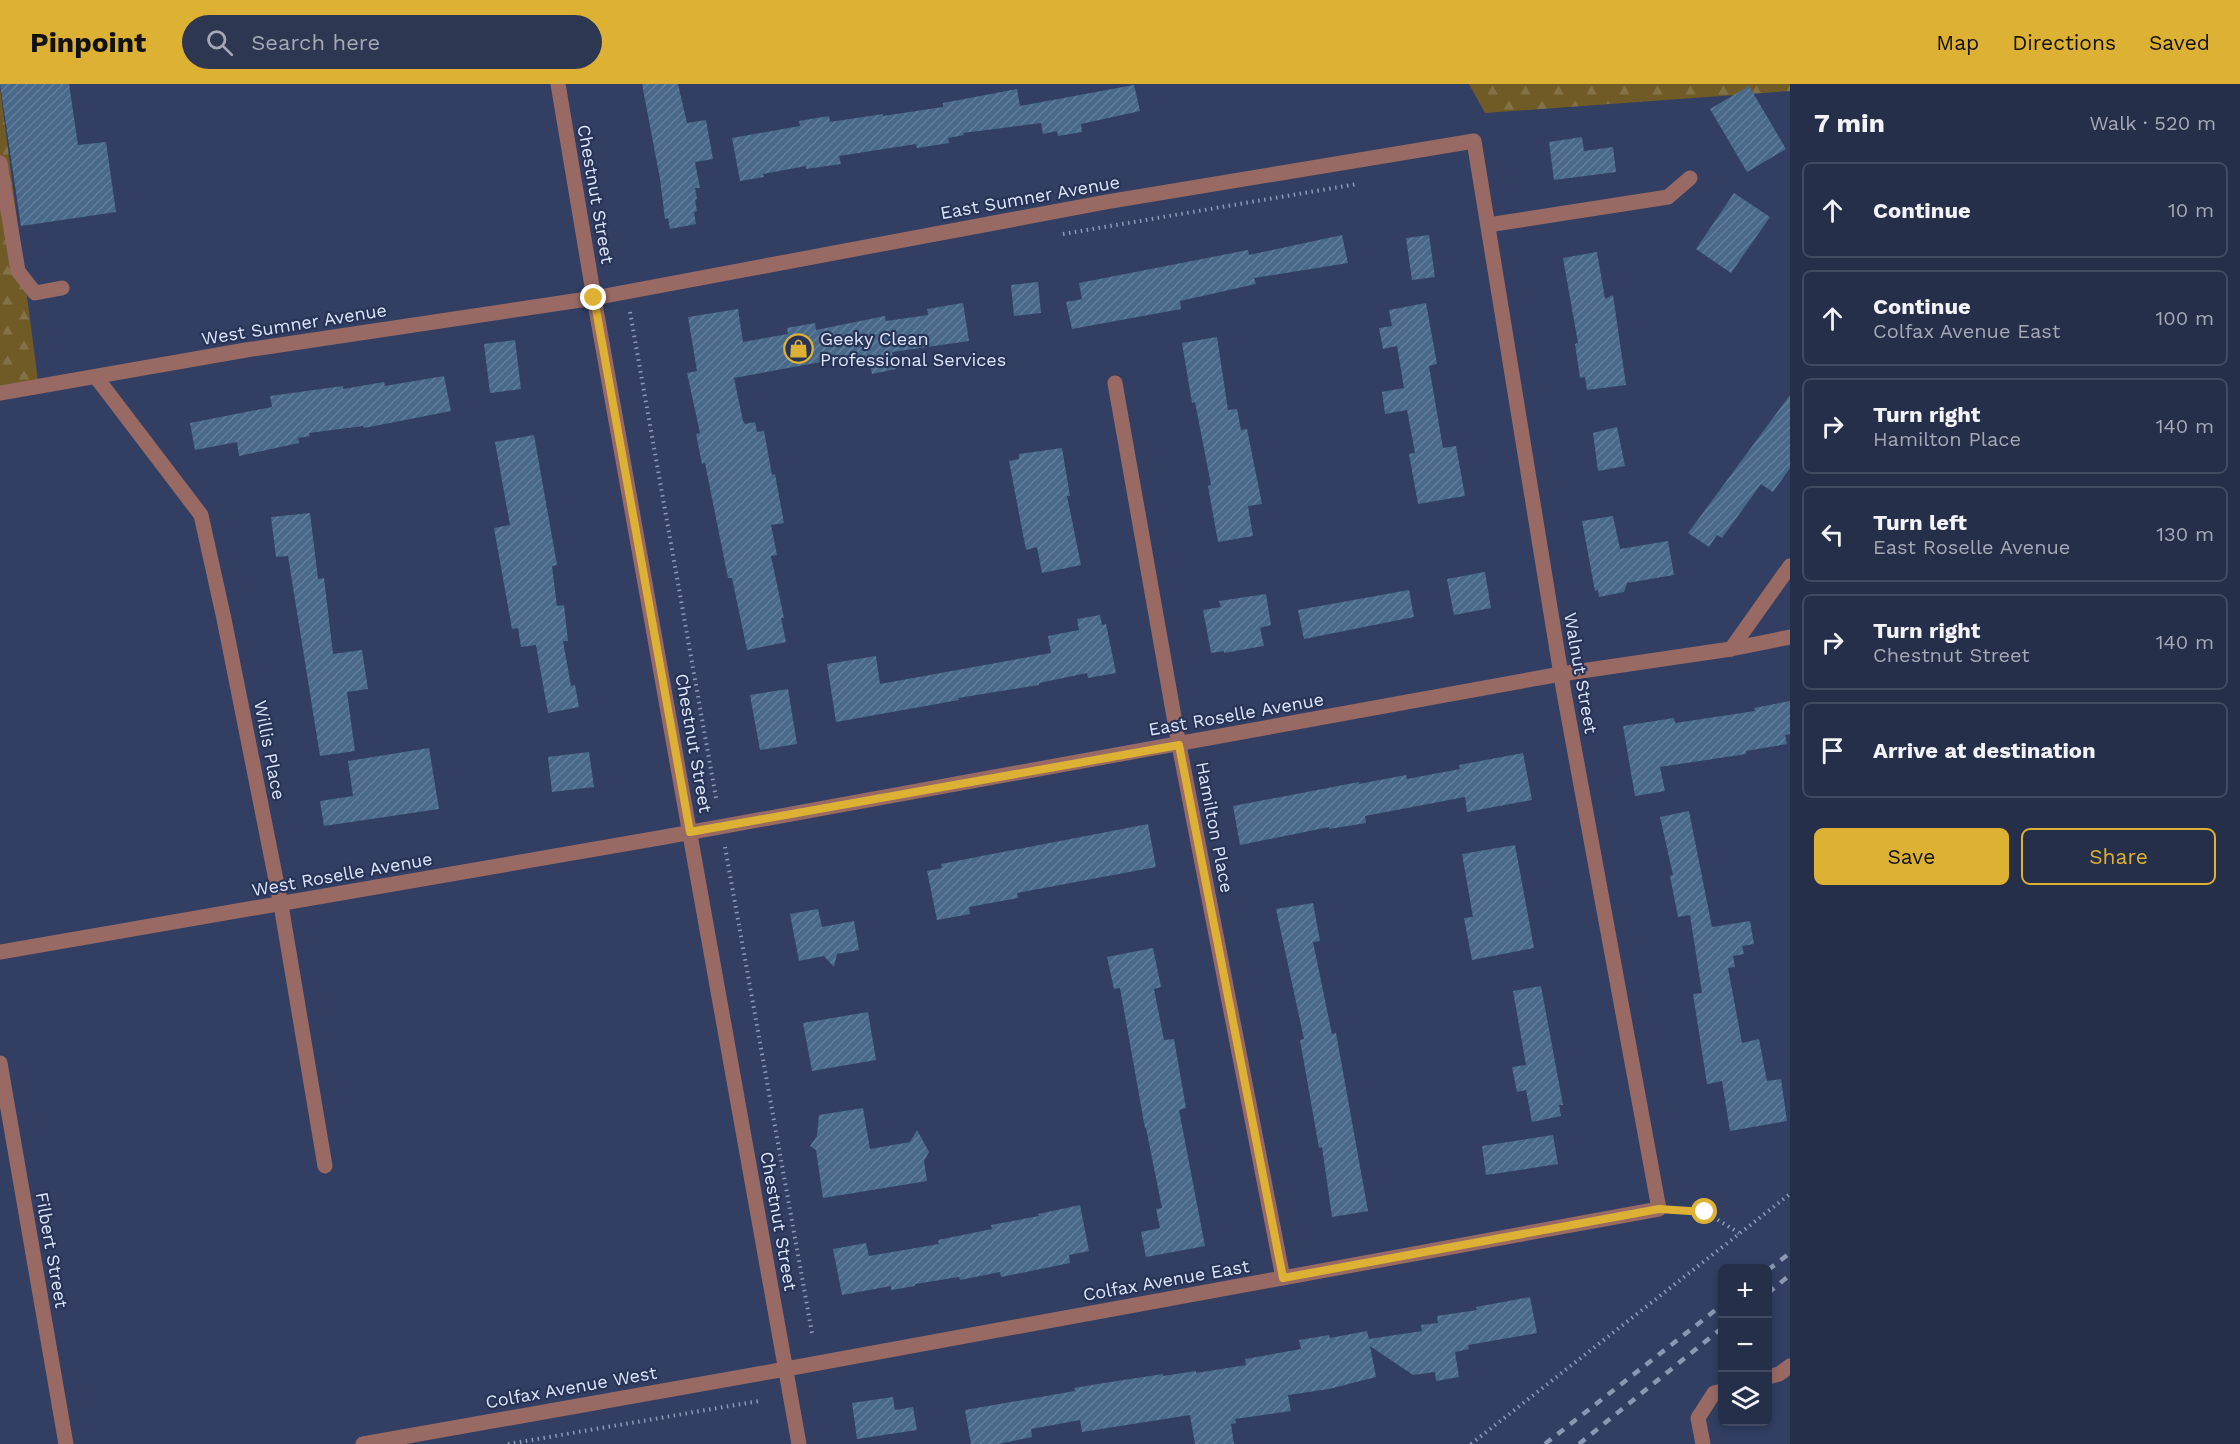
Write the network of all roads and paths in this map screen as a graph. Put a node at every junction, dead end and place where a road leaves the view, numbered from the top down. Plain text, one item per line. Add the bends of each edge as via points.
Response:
1 (558, 84) edge
2 (1474, 141) joint
3 (0, 163) edge
4 (1690, 178) dead end
5 (1359, 184) dead end
6 (1488, 225) junction
7 (1053, 235) dead end
8 (62, 288) dead end
9 (594, 298) junction
10 (629, 307) dead end
11 (96, 376) junction
12 (1115, 383) dead end
13 (0, 393) edge
14 (1790, 566) edge
15 (1790, 637) edge
16 (1731, 649) junction
17 (1561, 674) junction
18 (1179, 745) junction
19 (716, 798) dead end
20 (690, 832) junction
21 (725, 843) dead end
22 (281, 905) junction
23 (0, 952) edge
24 (0, 1063) edge
25 (325, 1166) dead end
26 (1790, 1194) edge
27 (1659, 1209) junction
28 (1739, 1233) junction
29 (1283, 1278) junction
30 (812, 1333) dead end
31 (1790, 1366) edge
32 (786, 1369) junction
33 (1772, 1376) edge
34 (1718, 1392) edge
35 (759, 1401) dead end
36 (66, 1444) edge
37 (369, 1444) edge
38 (508, 1444) edge
39 (799, 1444) edge
40 (1471, 1444) edge
41 (1703, 1444) edge

1 - 9 street, Chestnut Street
2 - 6 street, Walnut Street
2 - 9 street, East Sumner Avenue via 1106,202
3 - 8 street via 18,271 35,292
4 - 6 street via 1668,197
5 - 7 path
6 - 17 street, Walnut Street
9 - 11 street, West Sumner Avenue
9 - 20 street, Chestnut Street
10 - 19 path
11 - 13 street, West Sumner Avenue
11 - 22 street, Willis Place via 201,515
12 - 18 street, Hamilton Place
14 - 16 street
15 - 16 street, East Roselle Avenue
16 - 17 street, East Roselle Avenue
17 - 18 street, East Roselle Avenue
17 - 27 street, Walnut Street
18 - 20 street, East Roselle Avenue
18 - 29 street, Hamilton Place
20 - 22 street, West Roselle Avenue
20 - 32 street, Chestnut Street
21 - 30 path
22 - 23 street, West Roselle Avenue
22 - 25 street, Willis Place
24 - 36 street, Filbert Street
26 - 28 path
27 - 28 path via 1705,1212
27 - 29 street, Colfax Avenue East
28 - 40 path
29 - 32 street, Colfax Avenue East
31 - 33 street
32 - 37 street, Colfax Avenue West
32 - 39 street, Chestnut Street
34 - 41 street via 1698,1418
35 - 38 path

